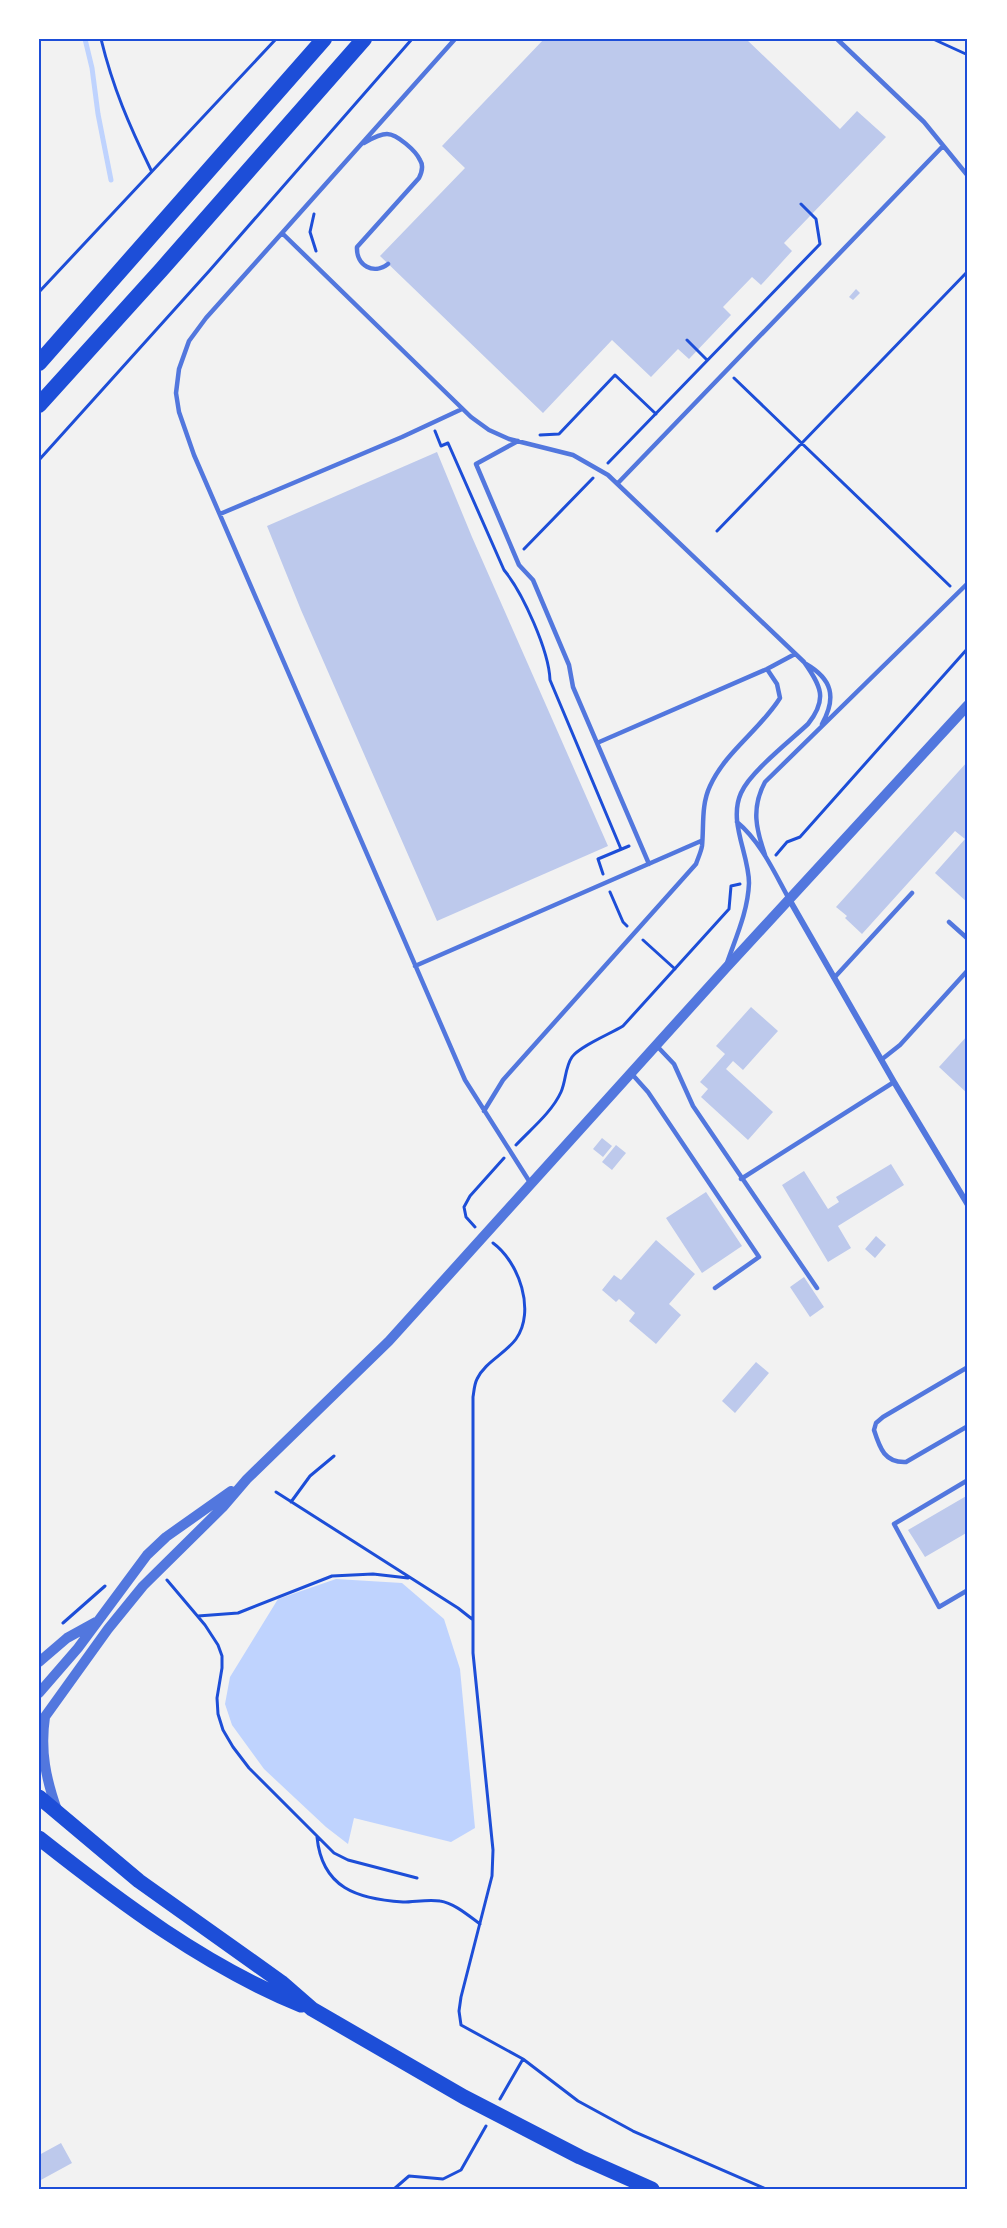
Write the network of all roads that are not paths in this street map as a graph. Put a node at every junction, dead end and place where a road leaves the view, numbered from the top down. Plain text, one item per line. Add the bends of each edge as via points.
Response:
1 (324, 39) edge
2 (364, 39) edge
3 (456, 39) edge
4 (837, 39) edge
5 (360, 146) junction
6 (943, 146) junction
7 (968, 176) edge
8 (282, 233) junction
9 (388, 264) dead end
10 (70, 327) junction
11 (39, 347) edge
12 (39, 363) edge
13 (41, 403) edge
14 (462, 409) junction
15 (519, 441) junction
16 (618, 483) junction
17 (220, 514) junction
18 (968, 583) edge
19 (795, 654) junction
20 (804, 662) junction
21 (767, 669) junction
22 (968, 705) edge
23 (819, 731) junction
24 (597, 743) junction
25 (737, 822) junction
26 (702, 841) junction
27 (765, 855) junction
28 (649, 864) junction
29 (912, 893) dead end
30 (789, 899) junction
31 (949, 922) dead end
32 (968, 939) edge
33 (415, 966) junction
34 (725, 969) junction
35 (968, 970) edge
36 (834, 978) junction
37 (656, 1045) junction
38 (881, 1060) junction
39 (631, 1073) junction
40 (894, 1082) junction
41 (484, 1111) junction
42 (741, 1179) junction
43 (531, 1184) junction
44 (968, 1205) edge
45 (715, 1288) dead end
46 (817, 1288) dead end
47 (968, 1367) edge
48 (968, 1426) edge
49 (247, 1479) junction
50 (968, 1480) edge
51 (968, 1590) edge
52 (99, 1620) junction
53 (39, 1662) edge
54 (39, 1694) edge
55 (42, 1721) edge
56 (39, 1797) edge
57 (59, 1815) junction
58 (39, 1838) edge
59 (312, 2009) junction
60 (652, 2189) edge

1 - 10 highway
2 - 13 highway
3 - 5 lane
4 - 6 lane via 924,122
5 - 8 lane
5 - 9 lane via 375,137 396,136 422,164 419,178 357,247 358,258 366,267 382,269
6 - 7 lane
6 - 16 lane
8 - 14 lane
8 - 17 lane via 206,318 189,341 179,369 179,412
10 - 11 highway
10 - 12 highway
14 - 15 lane via 489,430
14 - 17 lane
15 - 16 lane via 573,455
15 - 24 lane via 476,464 519,565 533,580 570,665 573,687
16 - 19 lane
17 - 33 lane
18 - 23 lane
19 - 20 lane
19 - 21 lane
20 - 23 lane via 821,674 830,691 830,704
20 - 25 lane via 818,683 818,708 808,724 743,788 736,808
21 - 24 lane
21 - 26 lane via 780,698 719,768 707,796
22 - 30 street
23 - 27 lane via 762,789 755,818
24 - 28 lane
25 - 27 lane
25 - 34 lane via 749,881 745,911
26 - 28 lane
26 - 41 lane via 696,864 508,1074
27 - 30 lane
28 - 33 lane
29 - 36 lane
30 - 34 street
30 - 36 street
31 - 32 lane
33 - 41 lane via 465,1080
34 - 37 street
35 - 38 lane via 900,1045
36 - 38 street
37 - 39 street
37 - 42 lane via 674,1064 693,1106
38 - 40 street
39 - 43 street
39 - 45 lane via 648,1092 759,1257
40 - 42 lane
40 - 44 street
41 - 43 lane
42 - 46 lane
43 - 49 street via 389,1341
47 - 48 lane via 883,1417 873,1430 888,1459 895,1463 906,1462
49 - 52 street via 154,1547
49 - 55 street via 122,1611
50 - 51 lane via 894,1524 939,1607
52 - 53 street via 67,1638
52 - 54 street
55 - 57 street via 44,1768
56 - 57 main road
57 - 59 main road via 139,1881 281,1982
58 - 59 main road via 171,1935 278,1995
59 - 60 main road via 473,2102

